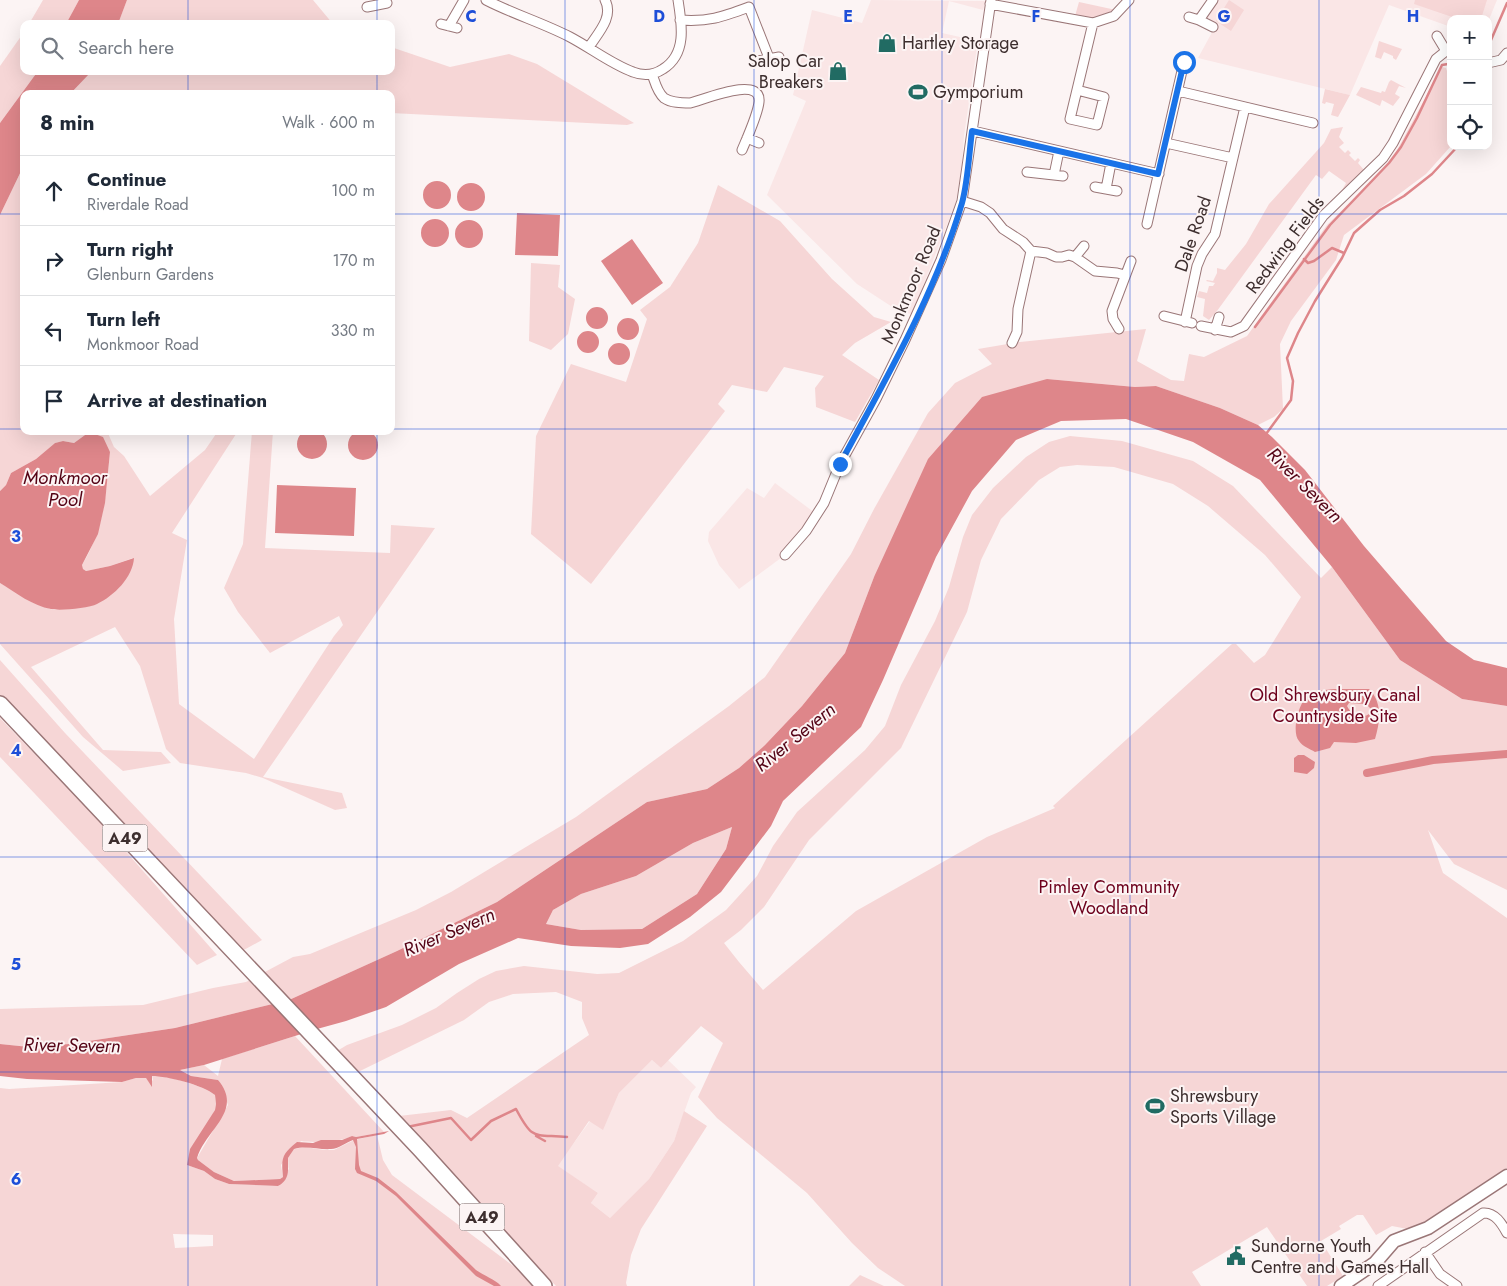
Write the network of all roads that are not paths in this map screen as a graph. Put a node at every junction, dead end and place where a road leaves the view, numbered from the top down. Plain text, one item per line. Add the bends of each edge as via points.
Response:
1 (464, 0) edge
2 (486, 0) edge
3 (605, 0) edge
4 (678, 0) edge
5 (1129, 0) edge
6 (1213, 0) edge
7 (990, 2) edge
8 (387, 3) dead end
9 (747, 3) edge
10 (373, 4) edge
11 (1189, 17) dead end
12 (680, 20) junction
13 (1200, 20) junction
14 (1093, 24) junction
15 (449, 26) dead end
16 (1213, 27) dead end
17 (1437, 36) dead end
18 (589, 47) junction
19 (1447, 50) edge
20 (1447, 52) edge
21 (1507, 53) edge
22 (779, 57) dead end
23 (768, 58) junction
24 (757, 61) dead end
25 (1179, 61) dead end
26 (1492, 63) edge
27 (652, 74) junction
28 (1077, 90) junction
29 (1178, 91) junction
30 (1245, 107) junction
31 (1313, 123) dead end
32 (972, 131) junction
33 (747, 138) junction
34 (758, 142) dead end
35 (1166, 143) junction
36 (742, 150) dead end
37 (1059, 151) junction
38 (1234, 158) junction
39 (1111, 163) junction
40 (1027, 172) dead end
41 (1158, 174) junction
42 (1095, 187) dead end
43 (1106, 189) junction
44 (1117, 191) dead end
45 (962, 201) junction
46 (1147, 224) dead end
47 (1084, 246) dead end
48 (1031, 251) junction
49 (1075, 257) junction
50 (1131, 261) dead end
51 (1125, 276) junction
52 (1164, 316) dead end
53 (1219, 317) dead end
54 (1193, 324) junction
55 (1114, 328) dead end
56 (1215, 330) junction
57 (1018, 339) dead end
58 (785, 555) dead end
59 (0, 704) edge
60 (1507, 1176) edge
61 (1507, 1233) edge
62 (1425, 1252) junction
63 (1346, 1285) edge
64 (544, 1286) edge
65 (1378, 1286) edge
66 (1457, 1286) edge

1 - 15 street
2 - 18 street
3 - 18 street via 607,19
4 - 12 street
5 - 14 street via 1114,16
6 - 13 street
7 - 14 street
7 - 32 street, Monkmoor Road
8 - 10 street
9 - 12 street via 713,20
9 - 23 street
11 - 13 street
12 - 27 street via 681,40 677,55 667,66
13 - 16 street
14 - 28 street
17 - 19 street, Redwing Fields
18 - 27 street via 633,72
20 - 56 street, Redwing Fields via 1436,59 1383,158 1323,216 1244,326 1231,332
21 - 26 street
22 - 23 street
23 - 24 street
25 - 29 street via 1184,62
27 - 33 street via 660,93 676,102 698,101 735,89 754,92 762,97
28 - 28 street via 1070,119 1097,126 1104,97
29 - 30 street
29 - 35 street
30 - 31 street
30 - 38 street, Dale Road
32 - 37 street
32 - 45 street, Monkmoor Road
33 - 34 street
33 - 36 street
35 - 38 street
35 - 41 street
37 - 39 street
37 - 40 street via 1059,176
38 - 54 street, Dale Road via 1215,234 1197,266
39 - 41 street
39 - 43 street
41 - 46 street
42 - 43 street
43 - 44 street
45 - 48 street via 990,213 1003,229 1029,246
45 - 58 street, Monkmoor Road via 913,325 840,464 824,503
47 - 49 street
48 - 49 street via 1056,257
48 - 57 street via 1018,309
49 - 51 street via 1095,271
50 - 51 street
51 - 55 street via 1112,311
52 - 54 street
53 - 56 street
54 - 56 street, Redwing Fields
59 - 64 highway, A49 via 420,1149
60 - 63 main road via 1428,1228 1394,1240 1375,1263
61 - 62 street via 1499,1221 1488,1212 1483,1213
62 - 65 street
62 - 66 street via 1440,1274

